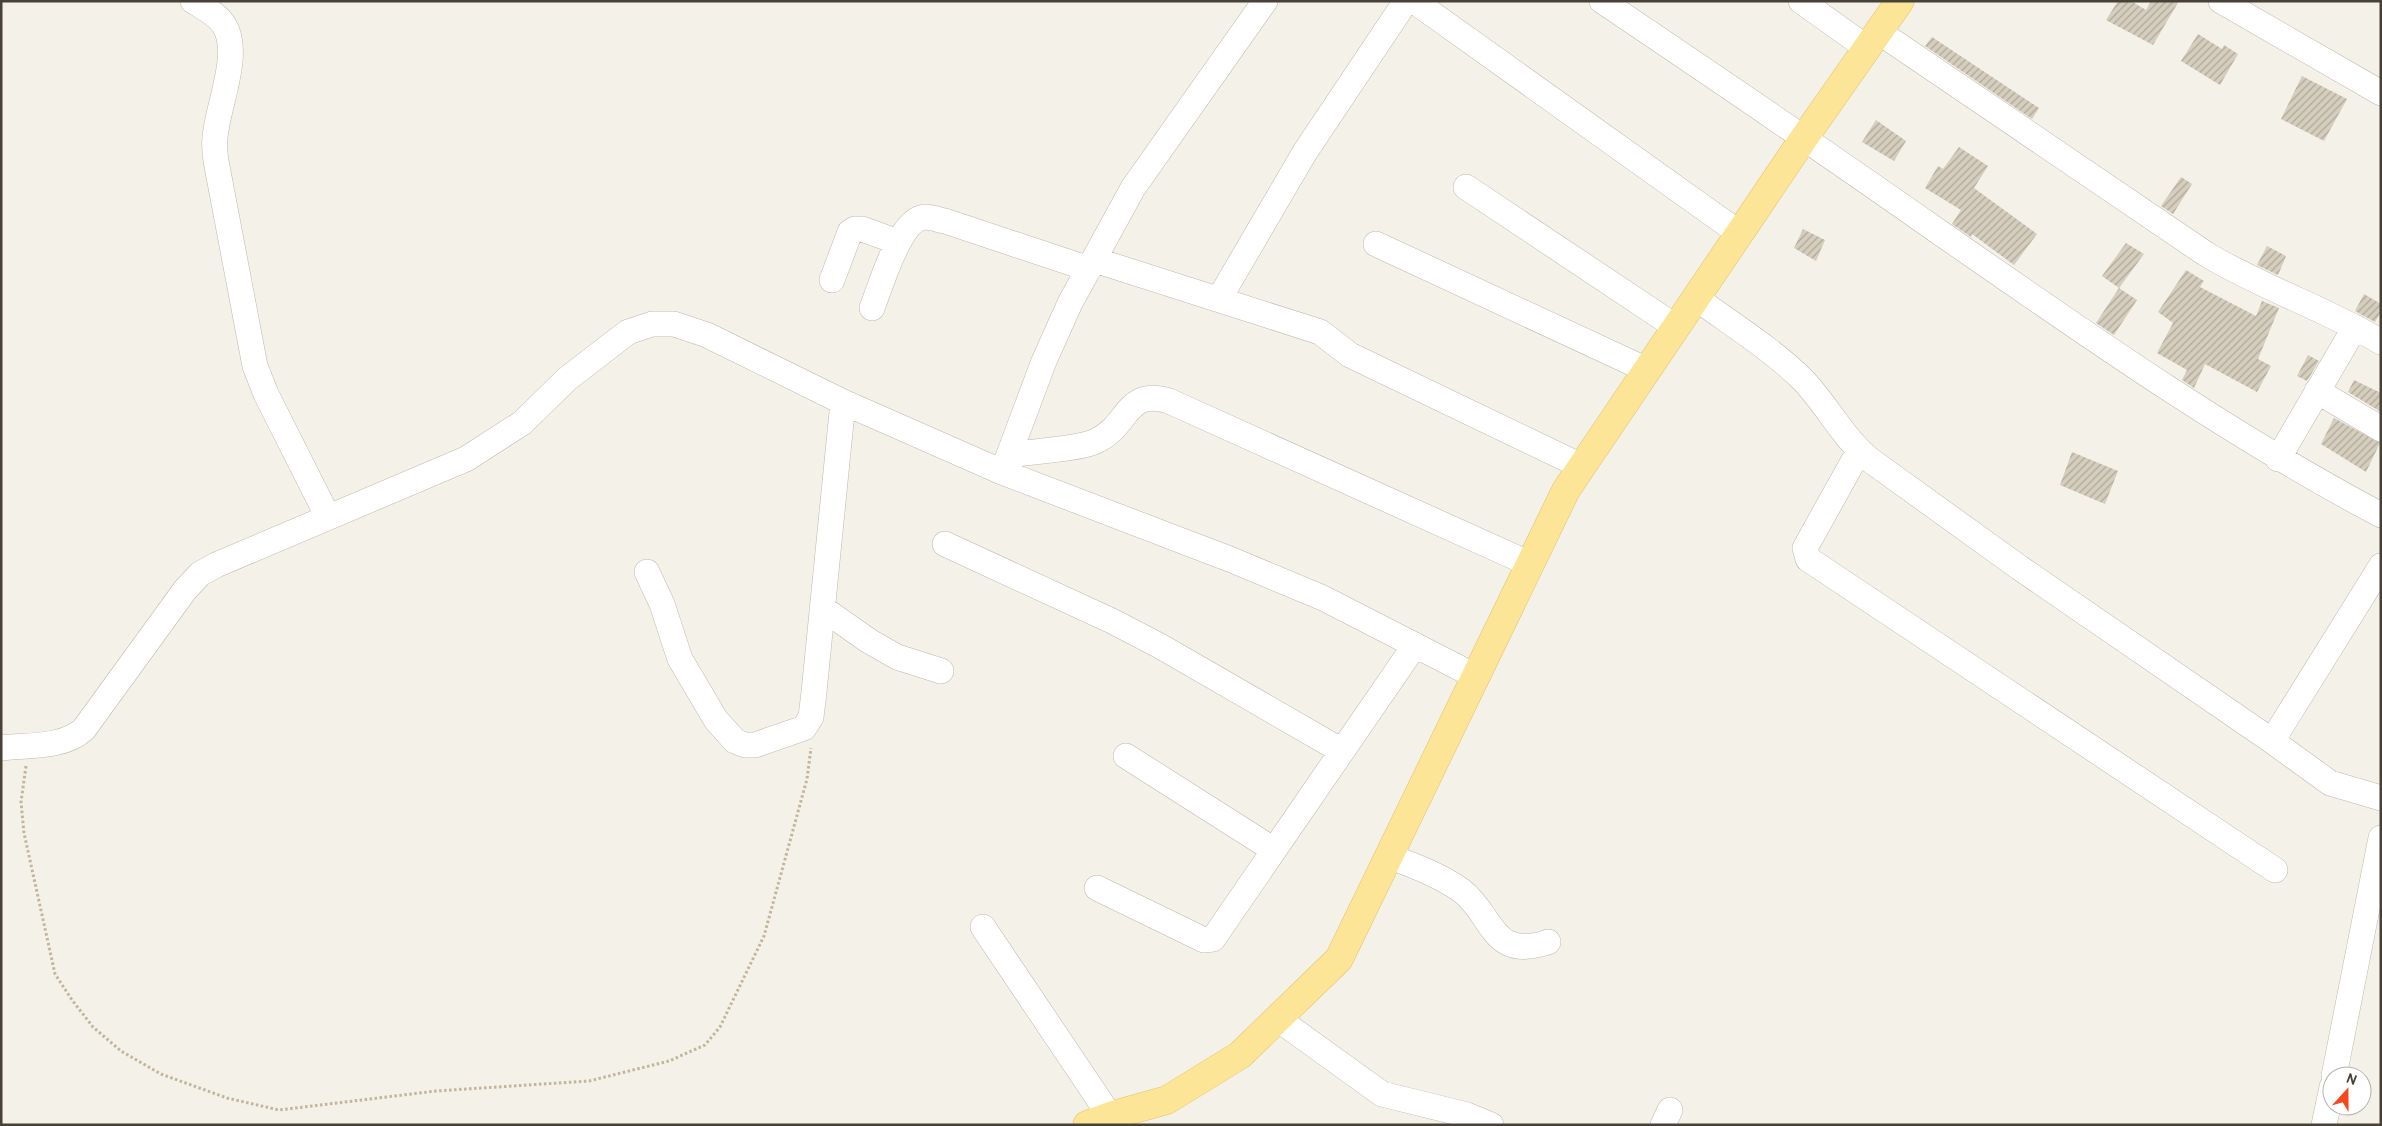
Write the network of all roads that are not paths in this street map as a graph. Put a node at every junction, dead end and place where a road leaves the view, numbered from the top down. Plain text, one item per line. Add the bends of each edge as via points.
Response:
1 (194, 1) edge
2 (1265, 1) edge
3 (1406, 1) edge
4 (1414, 1) edge
5 (1602, 1) edge
6 (1801, 1) edge
7 (1900, 1) edge
8 (2222, 1) edge
9 (1873, 40) junction
10 (2381, 93) edge
11 (1804, 138) junction
12 (1466, 187) dead end
13 (1739, 233) junction
14 (898, 242) junction
15 (1376, 244) dead end
16 (1092, 265) junction
17 (832, 280) dead end
18 (1696, 298) junction
19 (1219, 299) junction
20 (872, 308) dead end
21 (1676, 327) junction
22 (2355, 327) junction
23 (2381, 342) edge
24 (1647, 370) junction
25 (2317, 391) junction
26 (843, 402) junction
27 (2381, 429) edge
28 (1859, 451) junction
29 (2278, 459) junction
30 (1006, 464) junction
31 (1581, 466) junction
32 (2381, 515) edge
33 (328, 517) junction
34 (945, 544) dead end
35 (1530, 564) junction
36 (2381, 566) edge
37 (647, 572) dead end
38 (822, 608) junction
39 (1415, 645) junction
40 (941, 671) dead end
41 (1475, 676) junction
42 (2272, 741) junction
43 (1, 748) edge
44 (1342, 752) junction
45 (1126, 756) dead end
46 (2381, 798) edge
47 (2381, 838) edge
48 (1274, 850) junction
49 (1389, 856) junction
50 (2275, 870) dead end
51 (1097, 888) dead end
52 (982, 927) dead end
53 (1548, 942) dead end
54 (1278, 1019) junction
55 (2336, 1066) edge
56 (1099, 1120) edge
57 (1491, 1125) edge

1 - 33 street via 224,25 231,53 215,138 216,161 255,366
2 - 16 street via 1134,188
3 - 19 street via 1305,152
4 - 13 street
5 - 11 street
6 - 9 street
7 - 9 main road
8 - 10 street
9 - 11 main road
9 - 22 street via 2206,254
11 - 13 main road
11 - 29 street via 2050,308
12 - 21 street
13 - 18 main road
14 - 16 street via 914,221 926,217
14 - 17 street via 855,229 850,232
14 - 20 street
15 - 24 street
16 - 19 street
16 - 30 street via 1070,303 1044,361
18 - 21 main road
18 - 28 street via 1802,379
19 - 31 street via 1320,332 1350,355
21 - 24 main road
22 - 23 street
22 - 25 street
24 - 31 main road
25 - 27 street
25 - 29 street
26 - 30 street
26 - 33 street via 707,335 674,324 652,324 628,332 567,379 522,423 466,459
26 - 38 street
28 - 42 street via 2020,568
28 - 50 street via 1805,548 1808,559
29 - 32 street
30 - 35 street via 1093,443 1108,435 1141,399 1154,397
30 - 39 street via 1314,594
31 - 35 main road
33 - 43 street via 200,574 80,732 65,741
34 - 44 street via 1120,625
35 - 41 main road
36 - 42 street
37 - 38 street via 662,604 680,658 716,720 735,741 745,745 755,745 808,724
38 - 40 street via 897,657
39 - 41 street
39 - 44 street
41 - 49 main road
42 - 46 street via 2330,783
44 - 48 street
45 - 48 street
47 - 55 street
48 - 51 street via 1209,941
49 - 53 street via 1448,881 1464,893 1494,933 1504,941 1516,946 1534,947
49 - 54 main road via 1339,959
52 - 56 street
54 - 56 main road via 1240,1055 1167,1100
54 - 57 street via 1382,1094

